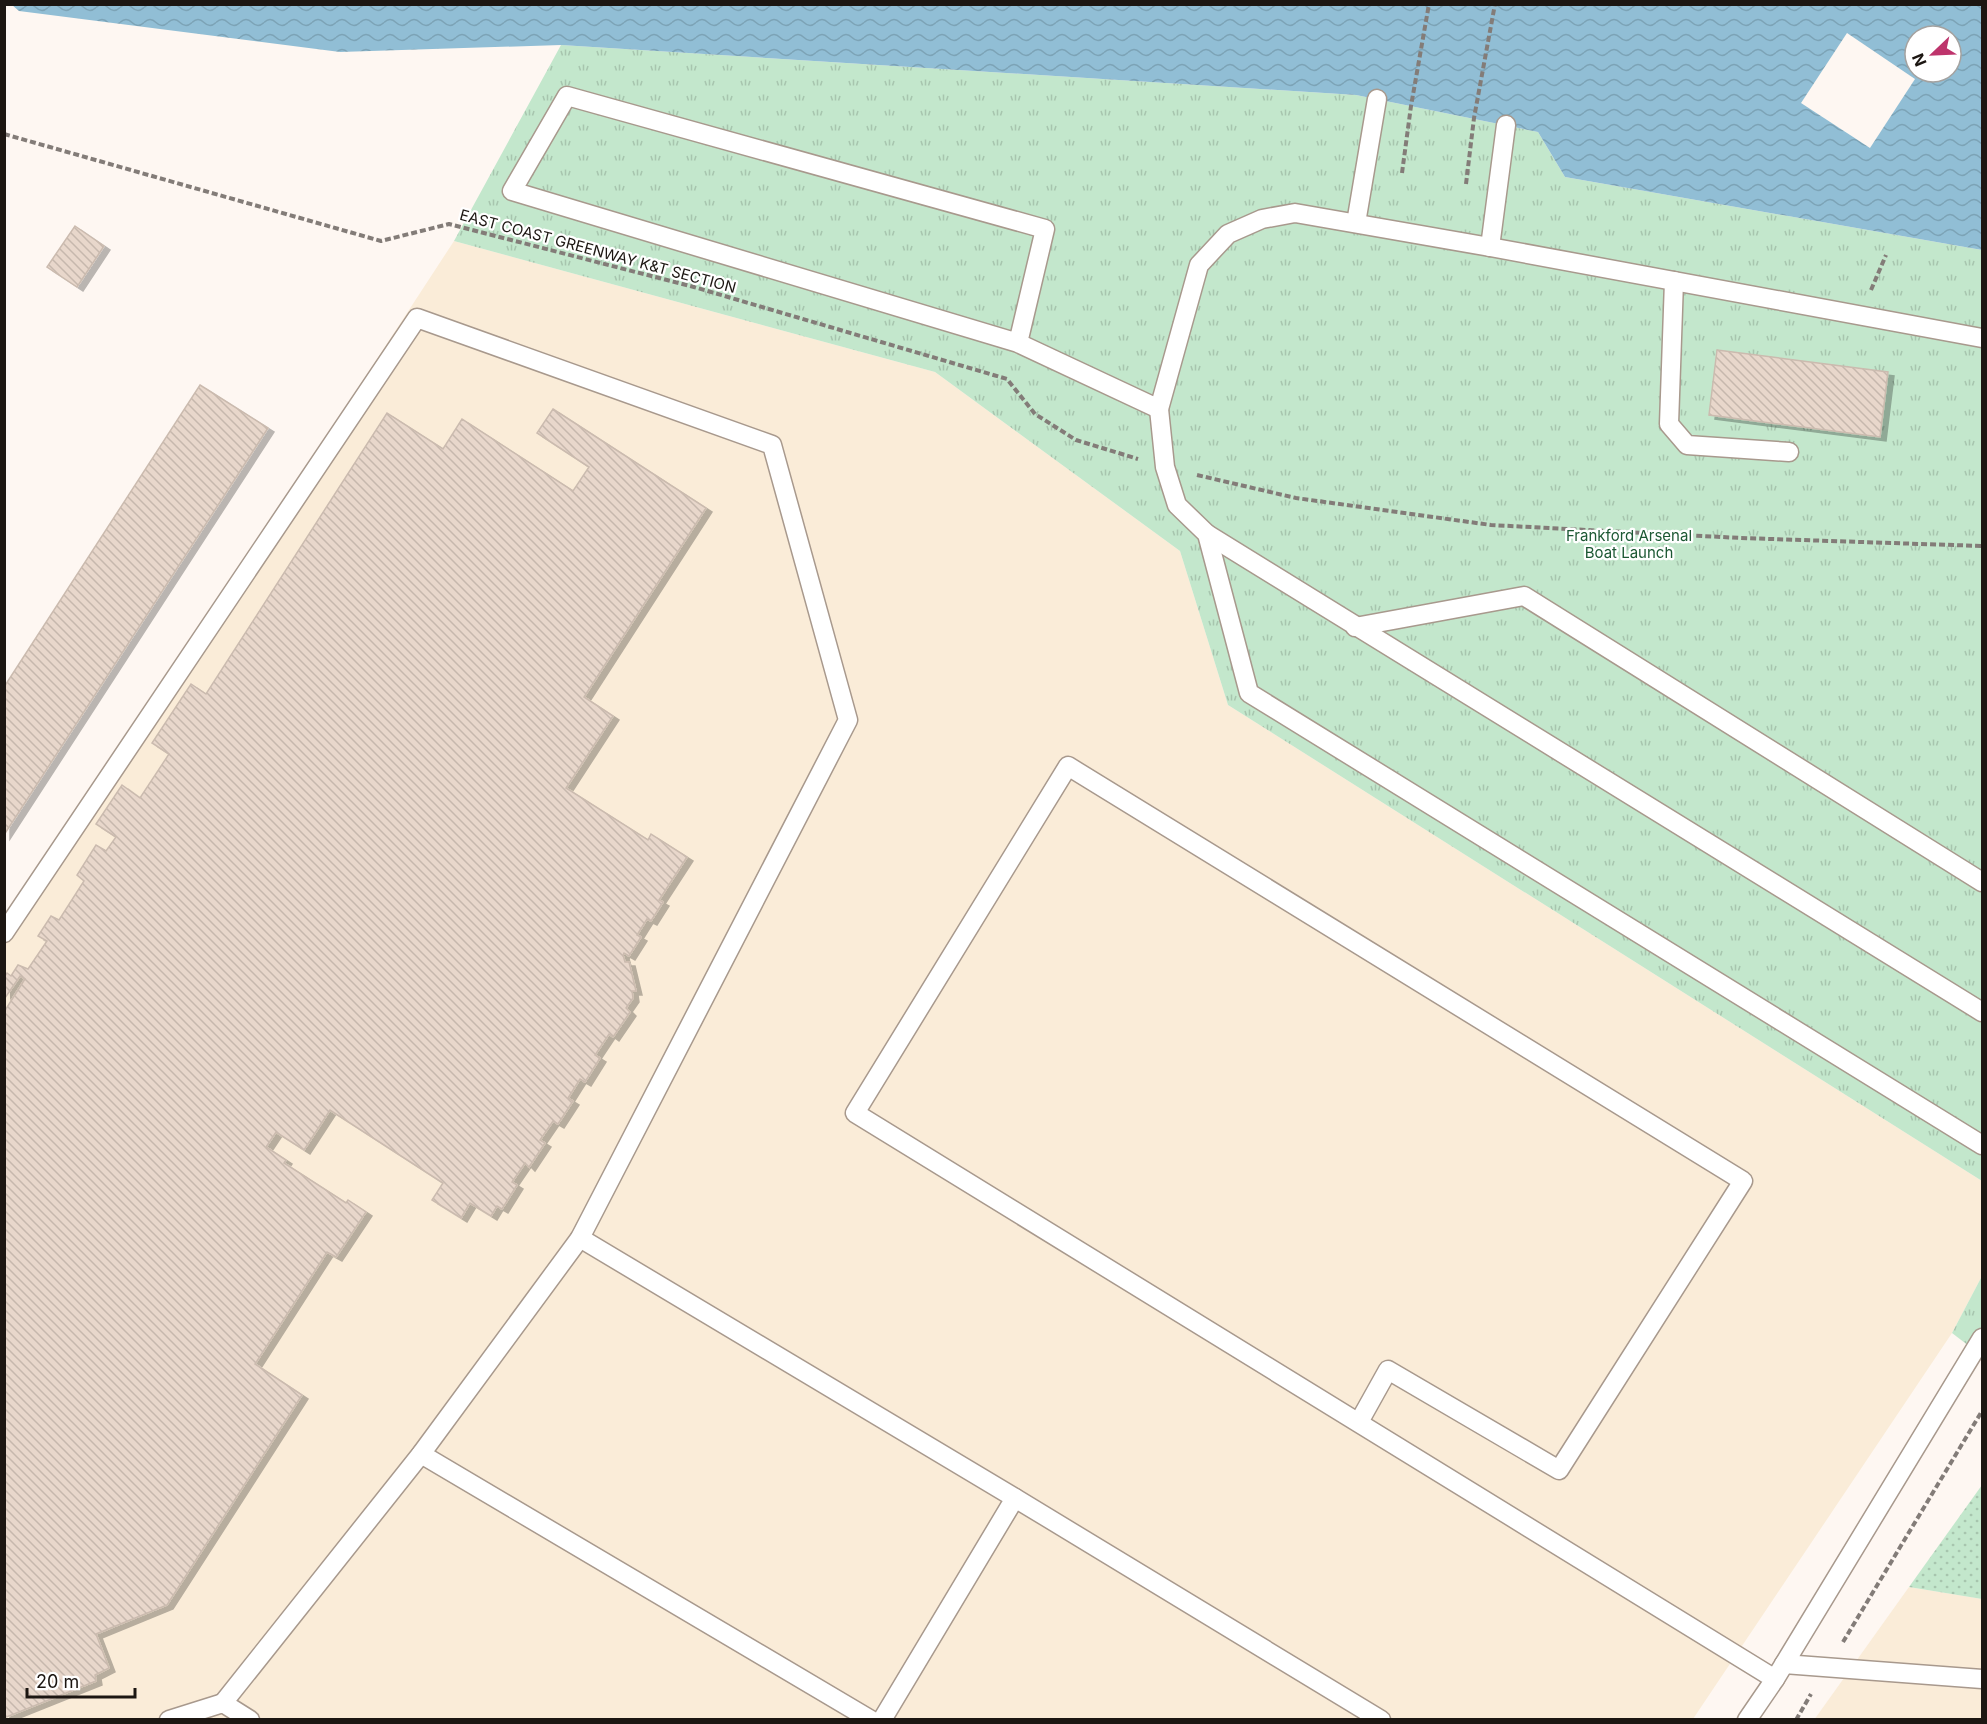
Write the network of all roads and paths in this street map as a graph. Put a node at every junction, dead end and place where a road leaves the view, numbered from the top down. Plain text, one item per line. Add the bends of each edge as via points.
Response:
1 (1429, 4) edge
2 (1495, 4) edge
3 (1377, 99) dead end
4 (1506, 125) dead end
5 (4, 134) edge
6 (1402, 173) dead end
7 (1466, 184) dead end
8 (1356, 223) junction
9 (1490, 247) junction
10 (1886, 255) dead end
11 (1674, 281) junction
12 (1860, 315) junction
13 (1983, 338) edge
14 (1018, 343) junction
15 (1160, 409) junction
16 (1789, 452) dead end
17 (1129, 457) dead end
18 (1195, 475) dead end
19 (1207, 534) junction
20 (1983, 546) edge
21 (1355, 627) junction
22 (1983, 882) edge
23 (4, 933) edge
24 (1983, 1012) edge
25 (1983, 1145) edge
26 (580, 1238) junction
27 (1983, 1338) edge
28 (1983, 1412) edge
29 (1359, 1422) junction
30 (421, 1454) junction
31 (1015, 1498) junction
32 (1864, 1607) dead end
33 (1780, 1671) junction
34 (1983, 1679) edge
35 (222, 1703) junction
36 (169, 1719) edge
37 (249, 1719) edge
38 (871, 1719) edge
39 (882, 1719) edge
40 (1381, 1719) edge
41 (1747, 1719) edge

1 - 6 path
2 - 7 path
3 - 8 lane
4 - 9 lane
5 - 17 path, EAST COAST GREENWAY K&T SECTION via 381,241 449,224 694,287 1007,379 1035,414 1076,440
8 - 9 lane
8 - 15 lane via 1296,213 1262,219 1228,234 1199,265
9 - 11 lane
10 - 12 path
11 - 12 lane
11 - 16 lane via 1670,424 1687,445
12 - 13 lane
14 - 14 lane via 847,291 512,191 567,96 1044,229
14 - 15 lane
15 - 19 lane via 1165,467 1177,505
18 - 20 path via 1296,498 1491,525
19 - 21 lane
19 - 25 lane via 1249,693
21 - 22 lane via 1524,596
21 - 24 lane
23 - 26 lane via 417,318 772,445 848,720
26 - 30 lane
26 - 31 lane
27 - 33 lane
28 - 32 path
29 - 29 lane via 855,1113 1068,766 1743,1181 1559,1470 1388,1370
29 - 33 lane
30 - 35 lane
30 - 38 lane
31 - 39 lane
31 - 40 lane
33 - 34 lane
33 - 41 lane
35 - 36 lane
35 - 37 lane

